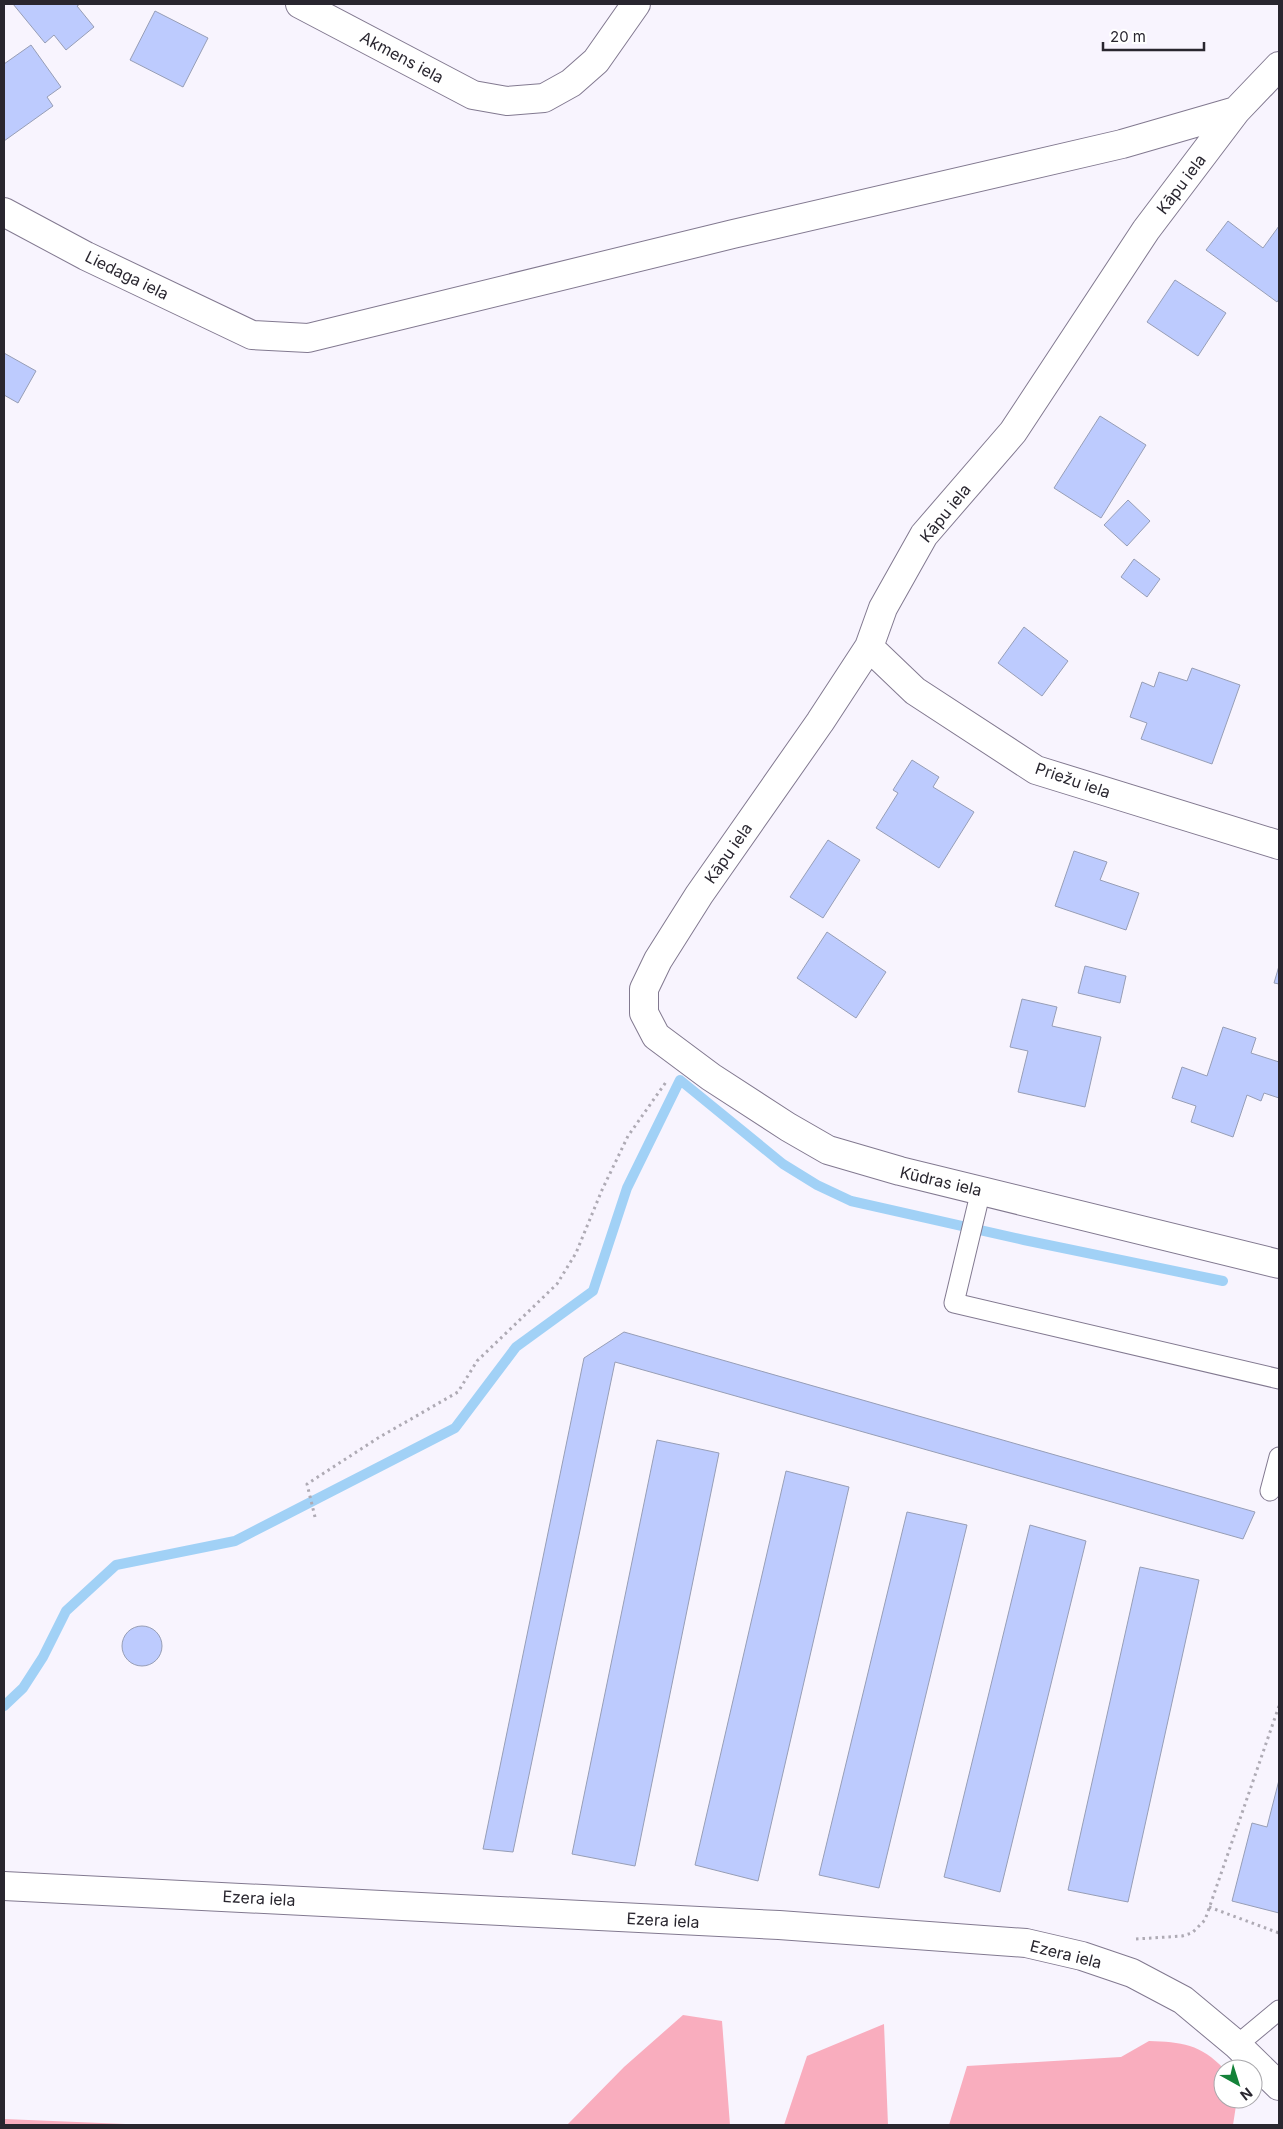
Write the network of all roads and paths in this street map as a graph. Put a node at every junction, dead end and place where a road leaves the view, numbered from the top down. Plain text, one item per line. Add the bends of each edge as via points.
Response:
1 (300, 4) edge
2 (636, 4) edge
3 (1279, 66) edge
4 (1236, 111) junction
5 (4, 212) edge
6 (869, 647) junction
7 (1279, 845) edge
8 (644, 1013) joint
9 (684, 1057) junction
10 (982, 1190) junction
11 (1279, 1264) edge
12 (1279, 1379) edge
13 (1279, 1457) edge
14 (1270, 1491) dead end
15 (315, 1517) dead end
16 (1279, 1706) edge
17 (4, 1886) edge
18 (1209, 1907) junction
19 (1279, 1933) edge
20 (1132, 1939) dead end
21 (1279, 2010) edge
22 (1236, 2045) junction
23 (1279, 2086) edge

1 - 2 street, Akmens iela via 473,95 507,102 544,98 571,83 596,61
3 - 4 street, Kāpu iela
4 - 5 street, Liedaga iela via 1122,144 733,234 308,338 252,335 86,256
4 - 6 street, Kāpu iela via 1146,230 1013,432 924,534 883,608
6 - 7 street, Priežu iela via 915,691 1036,770
6 - 8 street, Kāpu iela via 658,960 644,989
8 - 9 street, Kūdras iela via 656,1036
9 - 10 street, Kūdras iela via 828,1150
9 - 15 path via 628,1136 576,1253 557,1284 477,1361 458,1392 306,1484
10 - 11 street, Kūdras iela
10 - 12 lane via 954,1303
13 - 14 lane
16 - 18 path
17 - 22 street, Ezera iela via 789,1926 1026,1943 1082,1956 1132,1973 1183,2000
18 - 19 path
18 - 20 path via 1205,1920 1192,1934
21 - 22 lane
22 - 23 street, Ezera iela

